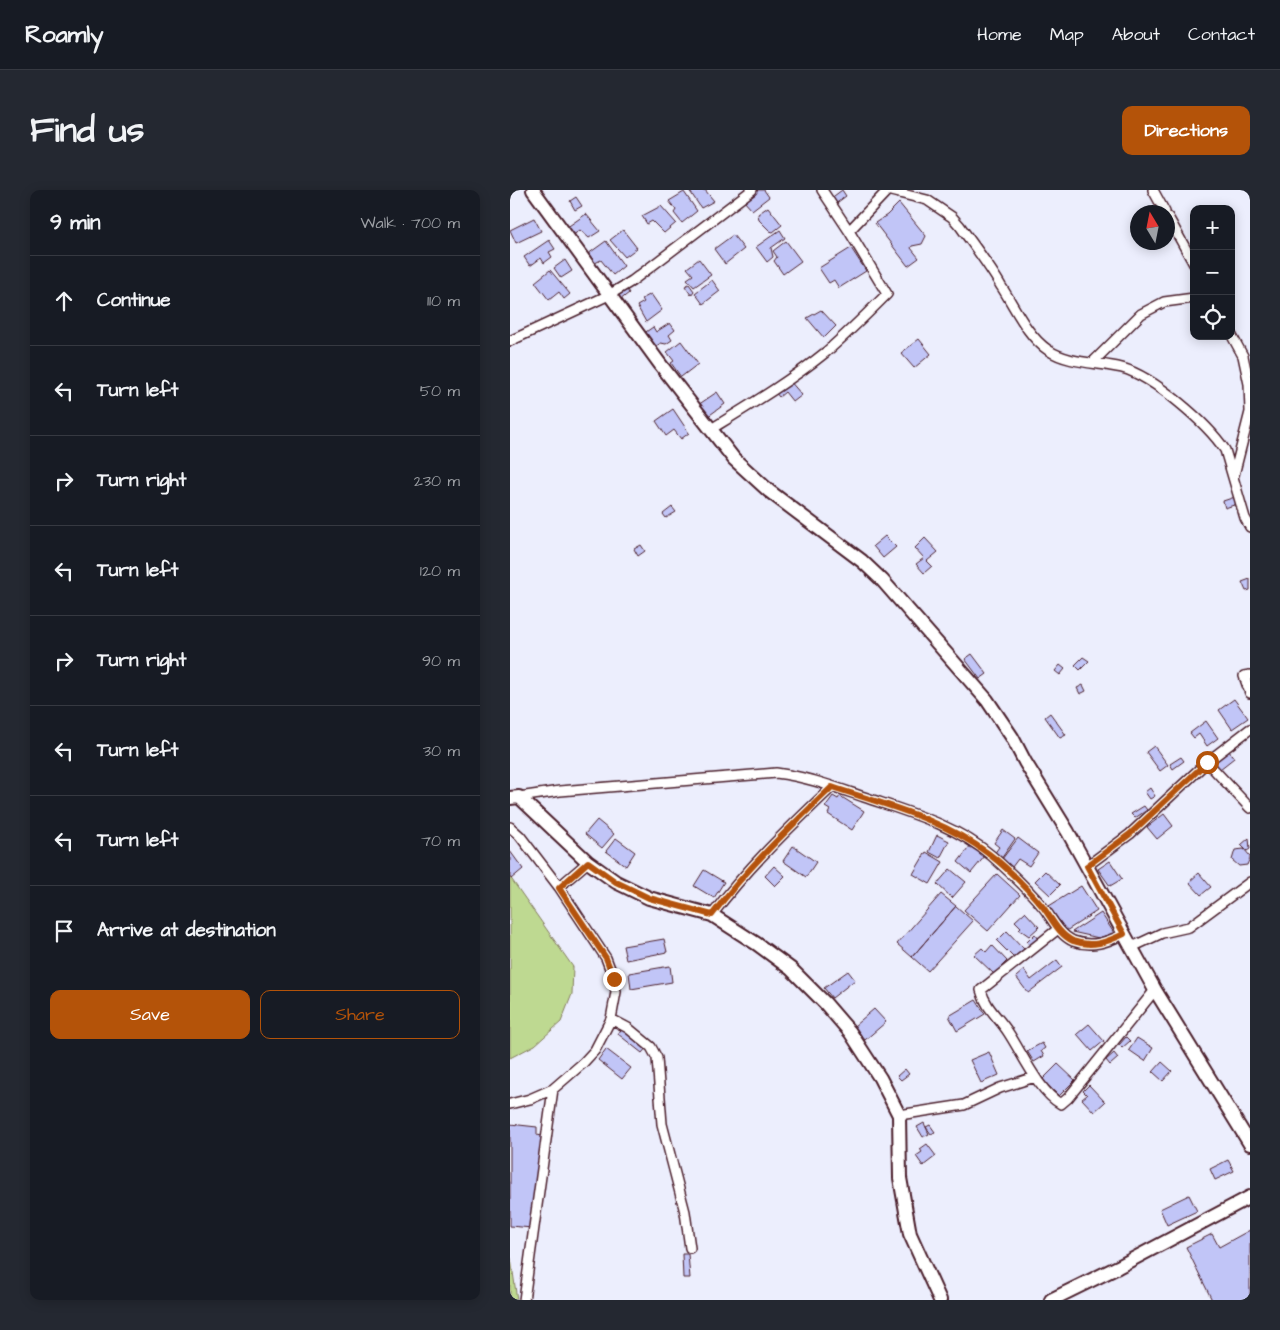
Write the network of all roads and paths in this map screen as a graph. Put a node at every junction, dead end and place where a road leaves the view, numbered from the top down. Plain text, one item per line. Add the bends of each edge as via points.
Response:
1 (533, 190) edge
2 (752, 190) edge
3 (822, 190) edge
4 (1153, 190) edge
5 (887, 191) edge
6 (1161, 205) edge
7 (1175, 230) edge
8 (849, 231) junction
9 (1190, 257) edge
10 (609, 295) junction
11 (1190, 299) edge
12 (1235, 339) edge
13 (510, 341) edge
14 (1246, 354) edge
15 (1092, 363) junction
16 (1250, 411) edge
17 (711, 429) junction
18 (1234, 475) junction
19 (1248, 517) edge
20 (1250, 527) edge
21 (1250, 675) edge
22 (1250, 693) edge
23 (1250, 729) edge
24 (1207, 762) junction
25 (832, 787) junction
26 (515, 798) edge
27 (1250, 808) edge
28 (510, 827) edge
29 (588, 862) junction
30 (1087, 866) junction
31 (1250, 882) edge
32 (559, 888) junction
33 (712, 915) junction
34 (1058, 929) junction
35 (1124, 934) junction
36 (1132, 947) junction
37 (1155, 990) junction
38 (611, 1019) junction
39 (1035, 1077) junction
40 (553, 1089) junction
41 (510, 1104) edge
42 (899, 1115) junction
43 (1250, 1144) edge
44 (1250, 1197) edge
45 (690, 1248) dead end
46 (524, 1300) edge
47 (940, 1300) edge
48 (1051, 1300) edge

1 - 10 street
2 - 10 street
3 - 8 street
4 - 6 street
5 - 8 street
5 - 15 street via 927,200 952,217 1040,344 1058,356
7 - 9 street
8 - 17 street via 886,294 824,353
10 - 13 street
10 - 17 street
11 - 15 street via 1164,302 1141,314
12 - 14 street
14 - 16 street
15 - 18 street via 1122,368 1143,377 1184,407 1226,450
16 - 18 street
17 - 30 street via 734,459 769,491 862,561 882,580 987,700
18 - 19 street
19 - 20 street
21 - 22 street via 1244,676
23 - 24 street
24 - 27 street
24 - 30 street via 1130,834
25 - 26 street via 799,776 776,773 560,791
25 - 33 street via 790,826
25 - 34 street via 917,815 968,839 1021,883
26 - 29 street
28 - 32 street
29 - 32 street
29 - 33 street via 616,882 649,898
30 - 35 street
31 - 36 street via 1189,927 1162,933
32 - 38 street via 611,968 616,992
33 - 42 street via 791,969 825,1003 850,1032
34 - 35 street via 1072,940 1090,945
34 - 39 street via 981,990 983,999 1007,1030
35 - 36 street
36 - 37 street
37 - 39 street via 1060,1104
37 - 43 street
38 - 40 street via 594,1050
38 - 45 street via 651,1047 657,1058 662,1124
39 - 42 street via 1000,1088 964,1105
40 - 41 street
40 - 46 street
42 - 47 street via 900,1178 910,1234
44 - 48 street

